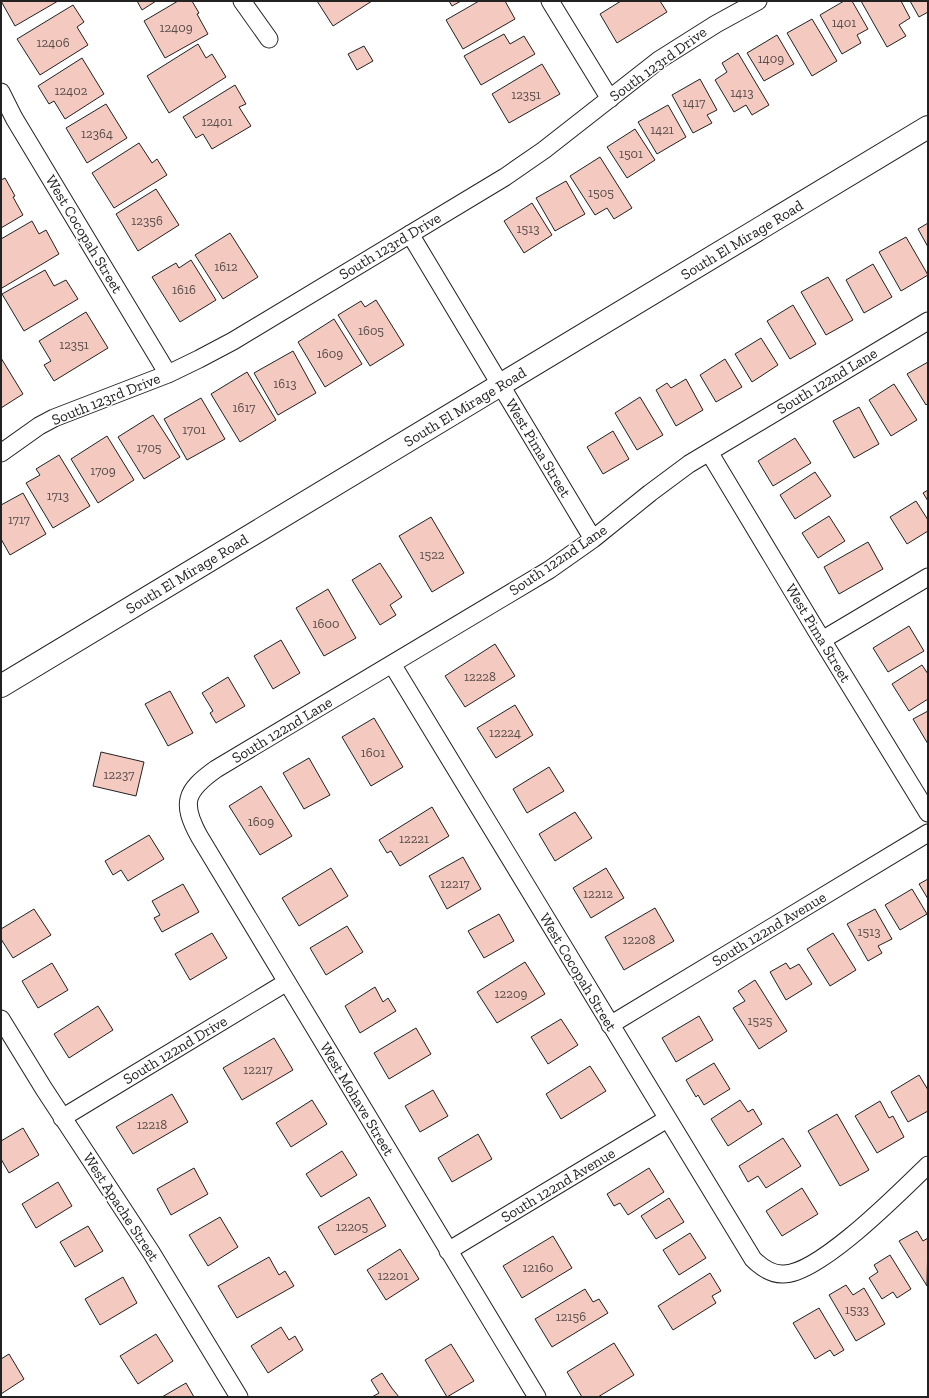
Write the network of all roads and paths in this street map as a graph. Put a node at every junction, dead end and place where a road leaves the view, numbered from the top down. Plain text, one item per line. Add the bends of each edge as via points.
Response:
1 (242, 1) edge
2 (550, 1) edge
3 (758, 1) edge
4 (269, 39) dead end
5 (1, 92) edge
6 (610, 99) junction
7 (928, 127) edge
8 (410, 234) junction
9 (928, 321) edge
10 (168, 374) junction
11 (501, 385) junction
12 (1, 452) edge
13 (710, 452) junction
14 (593, 539) junction
15 (928, 577) edge
16 (822, 640) junction
17 (392, 664) junction
18 (1, 686) edge
19 (188, 798) joint
20 (928, 813) edge
21 (928, 833) edge
22 (287, 982) junction
23 (1, 1019) edge
24 (610, 1025) junction
25 (62, 1118) junction
26 (667, 1119) junction
27 (928, 1165) edge
28 (448, 1251) junction
29 (531, 1395) edge
30 (239, 1397) edge

1 - 4 street
2 - 6 street
3 - 6 street, South 123rd Drive via 679,46
5 - 10 street, West Cocopah Street via 14,118
6 - 8 street, South 123rd Drive via 505,177
7 - 11 main road, South El Mirage Road
8 - 10 street, South 123rd Drive via 233,341
8 - 11 street, West Pima Street
9 - 13 street, South 122nd Lane
10 - 12 street, South 123rd Drive via 54,418
11 - 14 street, West Pima Street
11 - 18 main road, South El Mirage Road
13 - 14 street, South 122nd Lane via 658,486
13 - 16 street, West Pima Street
14 - 17 street, South 122nd Lane via 549,570
15 - 16 street
16 - 20 street, West Pima Street
17 - 19 street, South 122nd Lane via 216,769 199,782
17 - 24 street, West Cocopah Street
19 - 22 street, West Mohave Street via 188,812 196,830
21 - 24 street, South 122nd Avenue
22 - 25 street, South 122nd Drive
22 - 28 street, West Mohave Street
23 - 25 street, West Apache Street
24 - 26 street, West Cocopah Street
25 - 30 street, West Apache Street via 151,1252
26 - 27 street, West Cocopah Street via 746,1250 762,1267 783,1274 793,1273 836,1248
26 - 28 street, South 122nd Avenue
28 - 29 street, West Mohave Street

